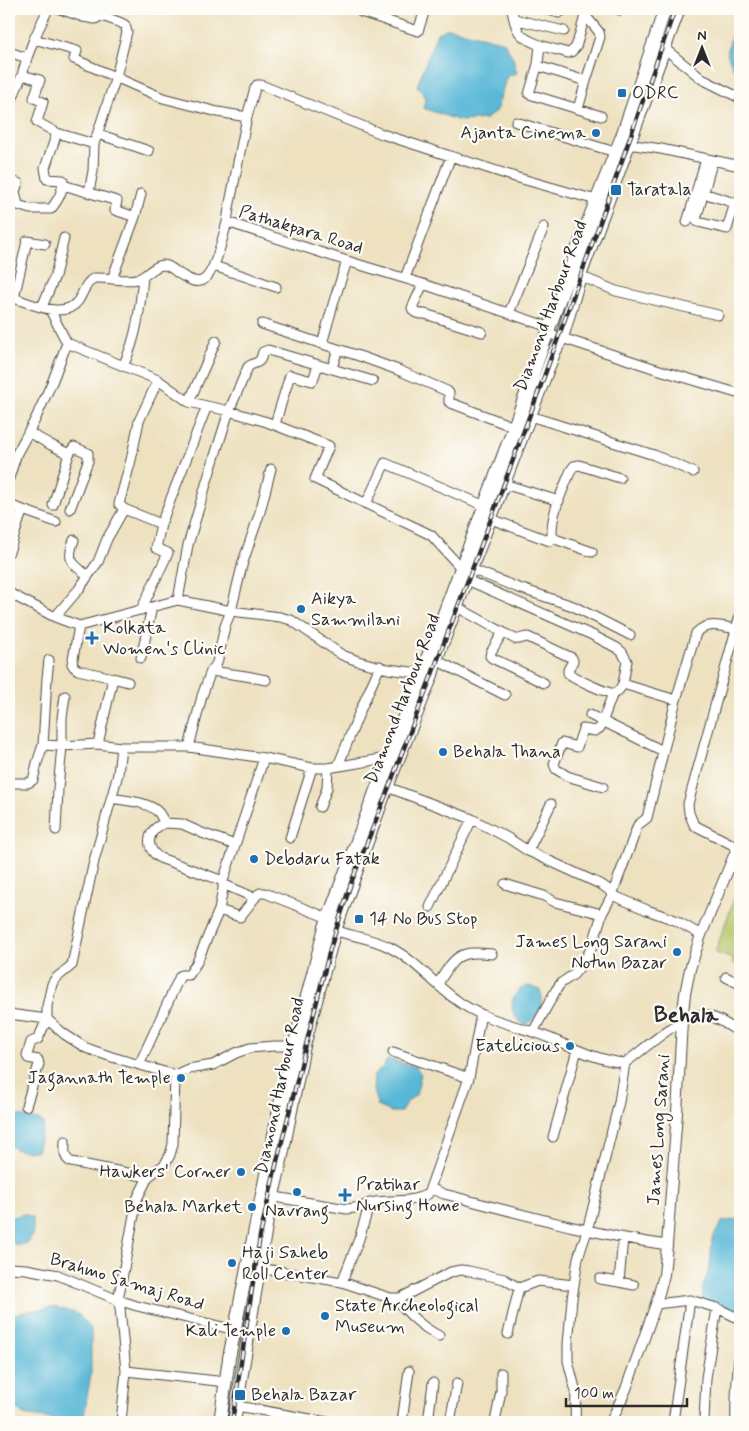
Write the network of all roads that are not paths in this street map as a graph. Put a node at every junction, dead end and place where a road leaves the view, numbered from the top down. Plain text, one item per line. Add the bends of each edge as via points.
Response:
1 (48, 9) edge
2 (60, 9) edge
3 (512, 9) edge
4 (545, 9) edge
5 (565, 9) edge
6 (665, 9) edge
7 (679, 9) edge
8 (429, 10) edge
9 (100, 12) edge
10 (361, 12) dead end
11 (586, 12) edge
12 (84, 13) edge
13 (514, 19) junction
14 (564, 31) dead end
15 (34, 39) junction
16 (540, 45) junction
17 (664, 48) junction
18 (9, 52) edge
19 (27, 58) junction
20 (538, 64) junction
21 (22, 75) junction
22 (116, 77) junction
23 (586, 80) junction
24 (740, 98) edge
25 (9, 108) edge
26 (578, 109) junction
27 (247, 116) junction
28 (601, 116) dead end
29 (516, 122) dead end
30 (58, 133) junction
31 (98, 134) junction
32 (94, 144) junction
33 (628, 144) junction
34 (149, 150) dead end
35 (615, 152) junction
36 (450, 156) junction
37 (709, 159) junction
38 (740, 166) edge
39 (9, 181) edge
40 (63, 185) junction
41 (89, 192) junction
42 (704, 193) junction
43 (141, 194) dead end
44 (596, 200) junction
45 (136, 218) junction
46 (228, 222) junction
47 (687, 222) dead end
48 (544, 228) dead end
49 (64, 238) dead end
50 (45, 244) dead end
51 (347, 261) junction
52 (214, 266) junction
53 (580, 276) junction
54 (143, 277) junction
55 (405, 278) junction
56 (112, 279) junction
57 (423, 284) junction
58 (276, 287) dead end
59 (12, 298) edge
60 (46, 309) junction
61 (509, 313) junction
62 (718, 315) dead end
63 (262, 324) dead end
64 (548, 330) junction
65 (482, 332) dead end
66 (562, 338) junction
67 (216, 340) dead end
68 (67, 343) junction
69 (322, 344) junction
70 (338, 349) junction
71 (296, 358) junction
72 (318, 365) junction
73 (123, 366) junction
74 (332, 368) junction
75 (290, 375) junction
76 (158, 380) junction
77 (373, 381) dead end
78 (740, 394) edge
79 (189, 402) junction
80 (207, 406) junction
81 (229, 411) junction
82 (530, 416) junction
83 (275, 424) junction
84 (514, 427) junction
85 (28, 432) junction
86 (69, 454) junction
87 (271, 469) dead end
88 (692, 472) dead end
89 (9, 478) edge
90 (620, 478) dead end
91 (504, 484) junction
92 (559, 501) junction
93 (366, 504) junction
94 (9, 505) edge
95 (54, 505) dead end
96 (485, 506) junction
97 (70, 509) dead end
98 (124, 509) junction
99 (24, 510) junction
100 (490, 520) junction
101 (56, 522) dead end
102 (161, 524) junction
103 (74, 540) dead end
104 (550, 541) dead end
105 (9, 552) edge
106 (592, 552) dead end
107 (467, 572) junction
108 (88, 576) junction
109 (9, 593) edge
110 (178, 600) junction
111 (152, 607) junction
112 (457, 607) junction
113 (142, 610) junction
114 (232, 611) junction
115 (740, 615) edge
116 (55, 617) junction
117 (79, 626) junction
118 (736, 629) junction
119 (503, 632) junction
120 (630, 635) dead end
121 (141, 658) dead end
122 (49, 660) dead end
123 (436, 660) junction
124 (380, 666) junction
125 (211, 672) junction
126 (427, 673) junction
127 (113, 678) junction
128 (266, 680) dead end
129 (128, 682) dead end
130 (544, 683) dead end
131 (623, 684) junction
132 (613, 694) junction
133 (65, 696) dead end
134 (505, 696) dead end
135 (676, 700) junction
136 (590, 715) dead end
137 (602, 721) junction
138 (98, 744) junction
139 (42, 745) junction
140 (62, 746) junction
141 (120, 747) junction
142 (189, 747) junction
143 (663, 750) junction
144 (264, 758) junction
145 (387, 758) junction
146 (338, 766) junction
147 (312, 768) junction
148 (328, 768) junction
149 (9, 784) edge
150 (603, 787) dead end
151 (387, 788) junction
152 (111, 798) junction
153 (551, 804) dead end
154 (320, 807) dead end
155 (472, 819) junction
156 (165, 823) junction
157 (56, 830) dead end
158 (290, 838) dead end
159 (738, 844) edge
160 (235, 845) junction
161 (528, 851) junction
162 (223, 882) junction
163 (505, 884) dead end
164 (612, 895) junction
165 (255, 898) junction
166 (430, 907) dead end
167 (219, 910) junction
168 (602, 914) junction
169 (329, 925) junction
170 (701, 935) junction
171 (492, 954) dead end
172 (726, 977) dead end
173 (438, 984) junction
174 (740, 984) edge
175 (481, 1014) junction
176 (9, 1017) edge
177 (47, 1019) junction
178 (682, 1021) junction
179 (533, 1032) junction
180 (740, 1033) edge
181 (294, 1046) junction
182 (577, 1050) junction
183 (393, 1052) dead end
184 (625, 1062) junction
185 (139, 1065) junction
186 (175, 1075) junction
187 (469, 1078) junction
188 (26, 1106) dead end
189 (553, 1137) dead end
190 (65, 1141) dead end
191 (148, 1177) junction
192 (430, 1188) junction
193 (267, 1195) junction
194 (370, 1203) junction
195 (587, 1230) junction
196 (624, 1238) junction
197 (667, 1245) junction
198 (9, 1268) edge
199 (259, 1268) junction
200 (600, 1279) dead end
201 (342, 1282) junction
202 (620, 1282) junction
203 (634, 1284) dead end
204 (574, 1286) junction
205 (519, 1288) junction
206 (395, 1298) junction
207 (118, 1300) junction
208 (690, 1300) junction
209 (656, 1304) junction
210 (718, 1308) junction
211 (740, 1319) edge
212 (235, 1330) junction
213 (508, 1334) dead end
214 (439, 1336) dead end
215 (740, 1351) edge
216 (126, 1371) junction
217 (409, 1371) dead end
218 (501, 1373) dead end
219 (226, 1382) junction
220 (433, 1383) dead end
221 (457, 1383) dead end
222 (237, 1406) junction
223 (297, 1419) edge
224 (704, 1421) dead end
225 (121, 1422) edge
226 (220, 1422) edge
227 (234, 1422) edge
228 (327, 1422) edge
229 (402, 1422) edge
230 (428, 1422) edge
231 (450, 1422) edge
232 (495, 1422) edge
233 (575, 1422) edge
234 (611, 1422) edge
235 (673, 1422) edge
236 (736, 1422) edge

1 - 15 street
2 - 12 street
3 - 13 street
4 - 5 street via 559,13
6 - 35 highway, Diamond Harbour Road
7 - 17 highway, Diamond Harbour Road
8 - 10 street via 418,31
9 - 12 street via 96,19
9 - 22 street via 125,25 127,32
11 - 16 street via 576,47 571,52
11 - 23 street via 600,37
13 - 14 street
13 - 16 street via 522,36
15 - 19 street
15 - 22 street via 77,52 74,59
16 - 20 street
17 - 24 street via 702,79
17 - 33 highway, Diamond Harbour Road
18 - 19 street
19 - 21 street
20 - 23 street
20 - 26 street via 529,94
21 - 25 street
21 - 30 street via 40,80 34,98 43,102 37,122
22 - 27 street via 163,98
22 - 31 street
23 - 26 street
26 - 28 street
27 - 36 street via 255,88 261,85 382,134
27 - 46 street
29 - 35 street
30 - 32 street
30 - 40 street via 45,168 47,179 63,180
31 - 32 street
31 - 34 street
32 - 41 street
33 - 37 street
33 - 53 highway, Diamond Harbour Road
35 - 44 highway, Diamond Harbour Road
36 - 44 street
36 - 55 street
37 - 38 street
37 - 42 street
37 - 47 street
39 - 40 street via 18,183 18,205 30,209 51,209 60,197
40 - 41 street
41 - 45 street via 117,201 115,210
42 - 42 street via 696,221 727,230 735,203
43 - 45 street
44 - 64 highway, Diamond Harbour Road
45 - 56 street
46 - 51 street, Pathakpara Road
46 - 52 street, Pathakpara Road
48 - 61 street
49 - 60 street
50 - 59 street via 27,241
51 - 55 street, Pathakpara Road
51 - 69 street
52 - 54 street via 209,275 194,282 161,265
52 - 58 street
53 - 62 street via 616,291
53 - 66 highway, Diamond Harbour Road
54 - 56 street
54 - 73 street via 136,330
55 - 57 street, Pathakpara Road
56 - 60 street via 94,278 88,282 76,304 69,309
57 - 61 street, Pathakpara Road
57 - 65 street via 413,311
59 - 60 street
60 - 68 street
61 - 64 street, Pathakpara Road
63 - 69 street
64 - 66 street, Pathakpara Road
64 - 84 highway, Diamond Harbour Road
66 - 78 street, Pathakpara Road
66 - 82 highway, Diamond Harbour Road
67 - 79 street
68 - 73 street
68 - 85 street
69 - 70 street
70 - 74 street
70 - 84 street via 447,391 449,402
71 - 72 street
71 - 75 street
71 - 81 street via 268,350 263,352 258,363 248,367
72 - 74 street
72 - 75 street via 312,381
73 - 76 street
74 - 77 street
75 - 83 street
76 - 79 street
76 - 98 street via 139,421 119,504
79 - 80 street
80 - 81 street
80 - 102 street
81 - 83 street
81 - 110 street via 188,545
82 - 88 street via 654,455
82 - 91 highway, Diamond Harbour Road
83 - 93 street via 329,446 315,479
84 - 96 highway, Diamond Harbour Road
85 - 86 street
85 - 89 street
86 - 95 street
86 - 97 street via 74,447 88,453
87 - 114 street
90 - 92 street via 574,466
91 - 92 street
91 - 100 highway, Diamond Harbour Road
92 - 106 street via 552,535 555,539
93 - 96 street via 385,463
93 - 107 street via 432,535
94 - 99 street
96 - 107 highway, Diamond Harbour Road
98 - 102 street
98 - 108 street
99 - 101 street
99 - 105 street
100 - 104 street
100 - 107 highway, Diamond Harbour Road
102 - 113 street via 156,548 168,553
103 - 108 street via 70,552 72,561
107 - 112 highway, Diamond Harbour Road
107 - 120 street via 573,606
107 - 126 highway, Diamond Harbour Road
107 - 131 street via 617,648 627,661
108 - 116 street
109 - 116 street
110 - 111 street
110 - 114 street
111 - 113 street
111 - 121 street
112 - 119 street
112 - 123 highway, Diamond Harbour Road
113 - 117 street
114 - 124 street via 291,620 342,655
114 - 125 street
115 - 118 street
116 - 117 street
117 - 127 street via 72,664 78,670
118 - 135 street via 716,625 706,626 696,633
118 - 159 street via 688,804 694,825
119 - 130 street via 490,656
119 - 132 street via 519,640 528,637 572,658 568,670 572,676
122 - 139 street
123 - 126 highway, Diamond Harbour Road
123 - 134 street
124 - 126 street
124 - 146 street
125 - 128 street
125 - 142 street
126 - 145 highway, Diamond Harbour Road
126 - 151 highway, Diamond Harbour Road
127 - 129 street
127 - 138 street
131 - 132 street
131 - 135 street
132 - 137 street
133 - 140 street
135 - 143 street
136 - 137 street
137 - 143 street
137 - 150 street via 595,731 583,729 577,747 562,743 554,764 567,776
138 - 140 street
138 - 141 street
139 - 140 street
139 - 149 street via 33,780
140 - 157 street
141 - 142 street
141 - 152 street via 118,774
142 - 144 street
143 - 164 street via 647,818 638,825
144 - 147 street
144 - 160 street
145 - 146 street
145 - 169 highway, Diamond Harbour Road
146 - 148 street
147 - 148 street
147 - 158 street
148 - 154 street
151 - 155 street
151 - 169 highway, Diamond Harbour Road
152 - 156 street via 149,806 160,814
152 - 177 street via 72,966 52,984
153 - 161 street
155 - 161 street
155 - 166 street
156 - 160 street via 182,824
156 - 162 street via 156,828 149,839 154,854
159 - 170 main road, James Long Sarani
160 - 162 street
161 - 164 street via 602,885
162 - 165 street
162 - 167 street
163 - 168 street
164 - 168 street
164 - 170 street via 675,920
165 - 167 street via 240,917
165 - 169 street via 257,894 265,893
167 - 185 street via 189,976 180,976
168 - 179 street via 592,947 583,963 561,983
169 - 173 street via 389,947 408,958
169 - 181 highway, Diamond Harbour Road
169 - 193 highway, Diamond Harbour Road via 304,1046
170 - 178 main road, James Long Sarani via 690,969
171 - 173 street via 461,954 450,964
172 - 174 street
173 - 175 street via 455,999
175 - 179 street
175 - 187 street
176 - 177 street
177 - 185 street via 86,1048
177 - 188 street via 38,1039 31,1042 27,1055 38,1060 39,1064
178 - 180 street via 694,1015 708,1016
178 - 184 street
178 - 197 main road, James Long Sarani
179 - 182 street
181 - 186 street via 250,1048 213,1066 188,1069
181 - 193 highway, Diamond Harbour Road via 284,1085
182 - 184 street
182 - 189 street
183 - 187 street
184 - 195 street via 619,1102
185 - 186 street
186 - 191 street via 170,1156
187 - 192 street
190 - 191 street via 65,1156 71,1162
191 - 207 street via 137,1199
192 - 194 street via 428,1194 420,1199
192 - 195 street
193 - 194 street via 347,1209
193 - 199 highway, Diamond Harbour Road
193 - 212 highway, Diamond Harbour Road
194 - 201 street
195 - 196 street
195 - 204 street
196 - 197 street
196 - 202 street
197 - 209 main road, James Long Sarani via 664,1275
198 - 207 street, Brahmo Samaj Road via 58,1275
199 - 201 street
199 - 222 highway, Diamond Harbour Road
200 - 202 street
201 - 206 street
202 - 203 street
204 - 205 street via 538,1281
204 - 233 street via 568,1361 577,1397
205 - 206 street via 504,1279 461,1270
205 - 213 street
206 - 214 street via 410,1316
207 - 212 street, Brahmo Samaj Road
207 - 216 street
208 - 209 street
208 - 210 street
208 - 235 street
209 - 234 main road, James Long Sarani
210 - 211 street
210 - 224 street via 706,1378
212 - 219 highway, Diamond Harbour Road
215 - 236 street
216 - 219 street
216 - 225 street
217 - 229 street
218 - 232 street
219 - 226 highway, Diamond Harbour Road
220 - 230 street
221 - 231 street
222 - 223 street
222 - 227 highway, Diamond Harbour Road
223 - 228 street

